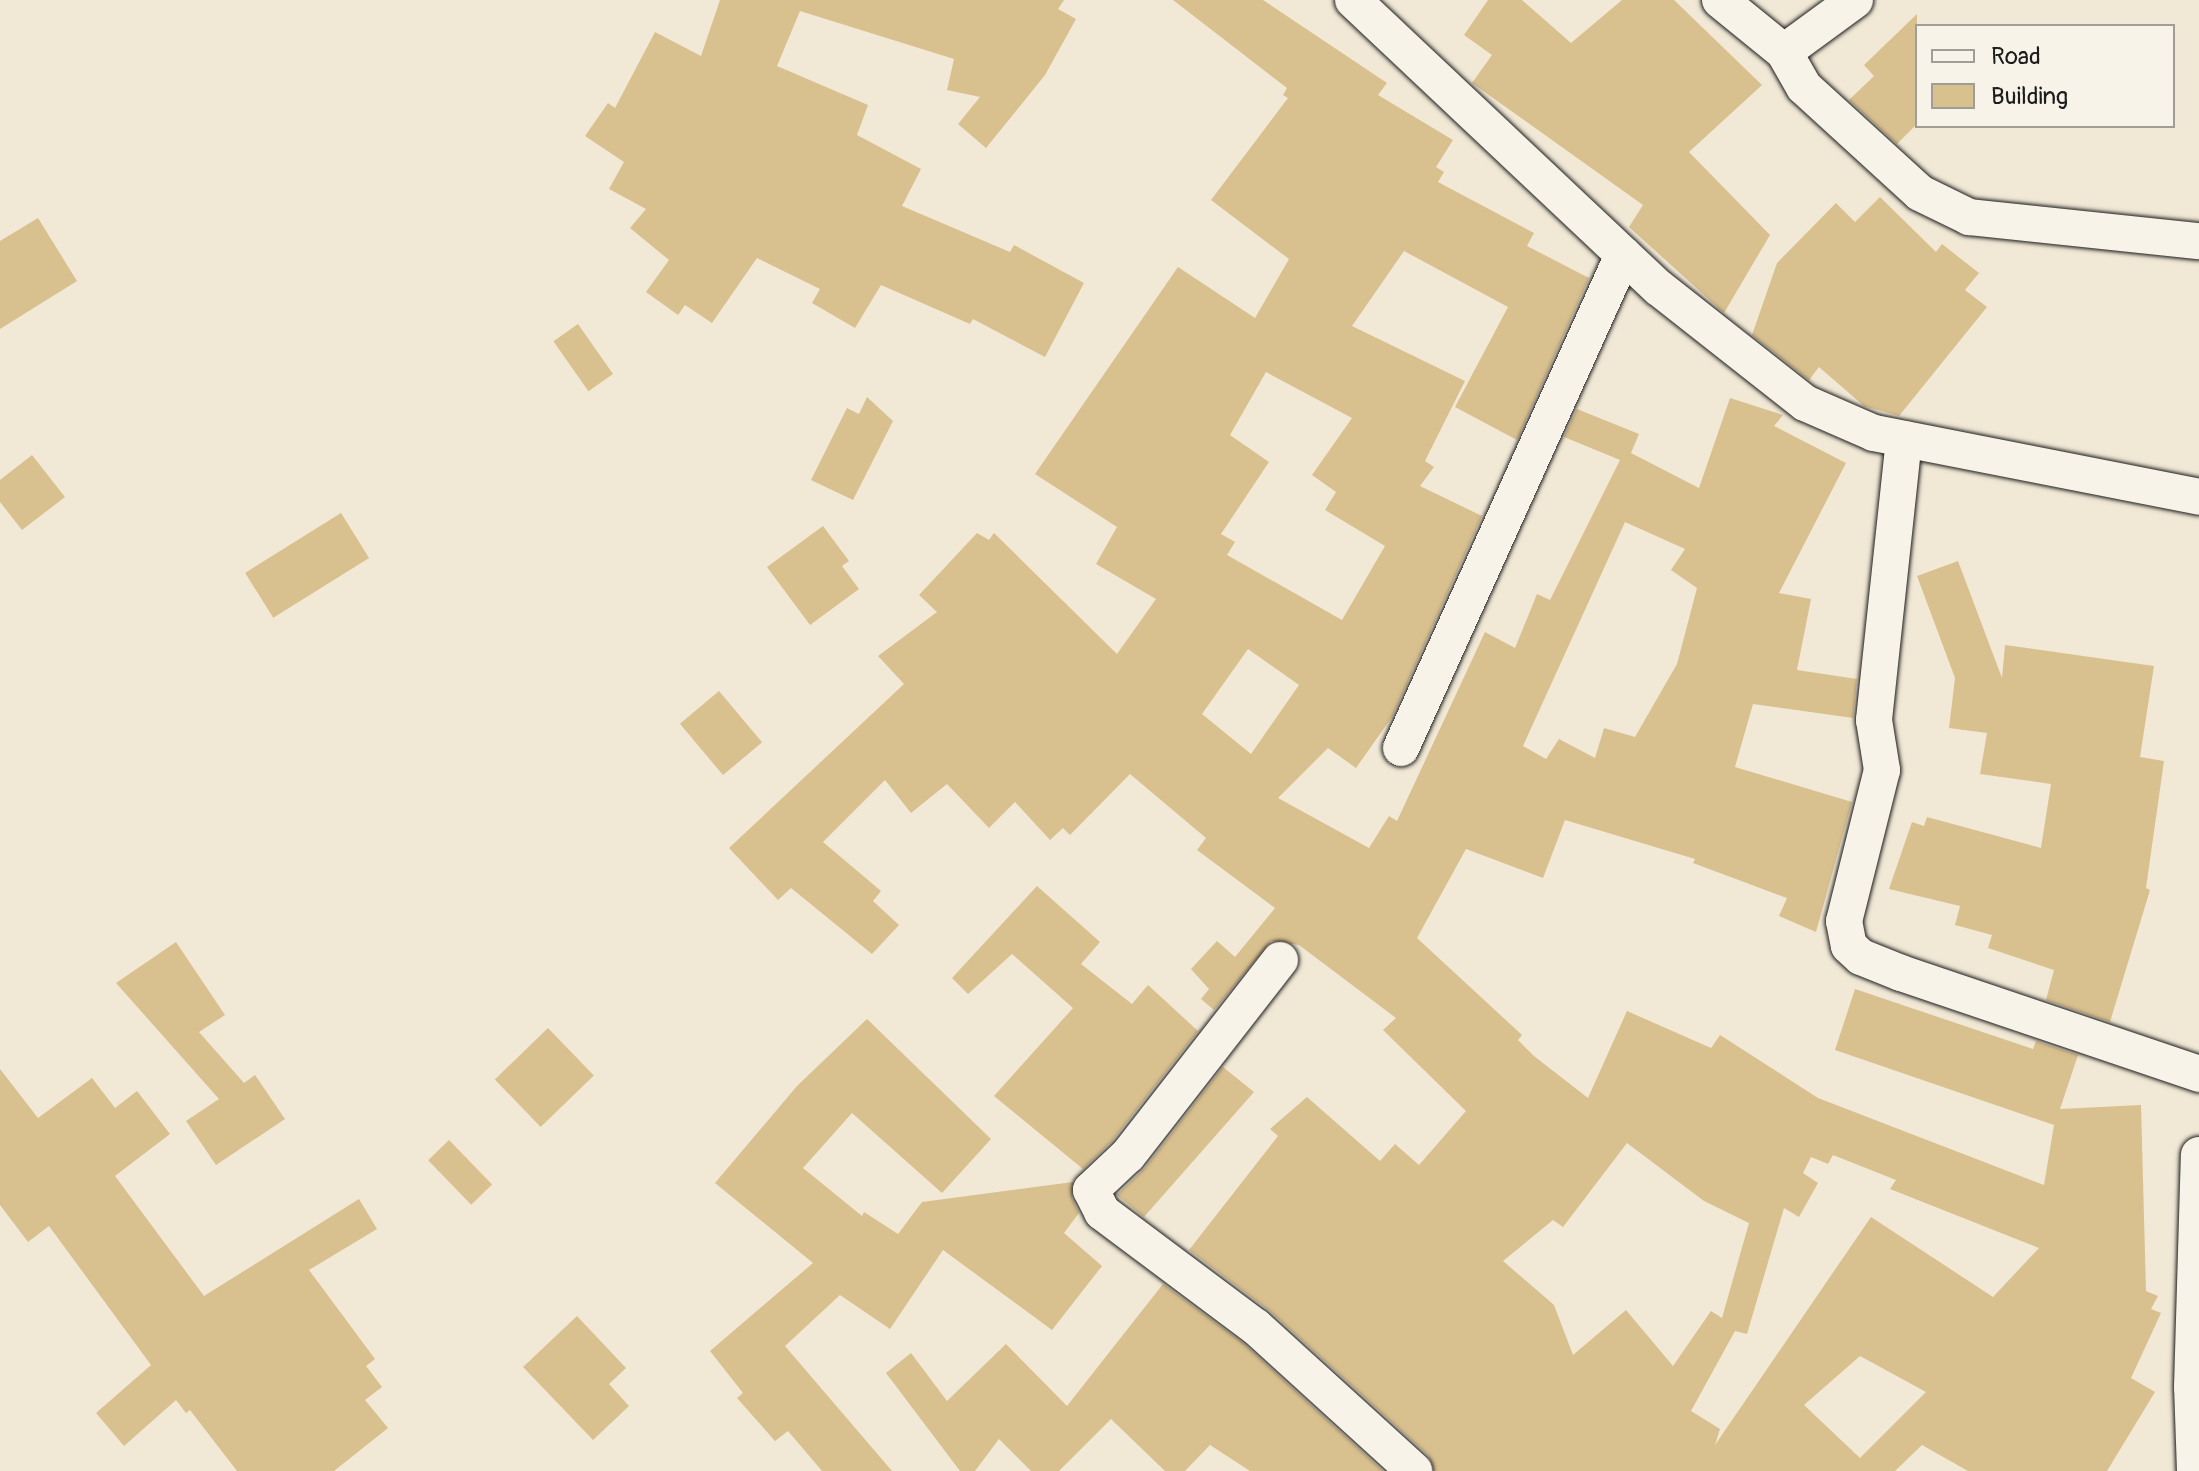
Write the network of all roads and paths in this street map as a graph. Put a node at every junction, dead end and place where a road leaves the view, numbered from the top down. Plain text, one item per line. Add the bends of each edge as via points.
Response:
1 (1353, 0) edge
2 (1720, 0) edge
3 (1855, 0) edge
4 (1784, 52) junction
5 (2199, 241) edge
6 (1623, 255) junction
7 (1904, 439) junction
8 (2199, 497) edge
9 (1401, 748) dead end
10 (1280, 960) dead end
11 (2199, 1074) edge
12 (2199, 1155) edge
13 (1414, 1471) edge
14 (2195, 1471) edge

1 - 6 street
2 - 4 street
3 - 4 street
4 - 5 street via 1804,87 1920,193 1969,217
6 - 7 street via 1805,403 1874,433
6 - 9 street
7 - 8 street
7 - 11 street via 1874,720 1882,770 1844,921 1849,946 1861,957 1901,973
10 - 13 street via 1128,1155 1091,1190 1102,1212 1256,1327
12 - 14 street via 2192,1387

